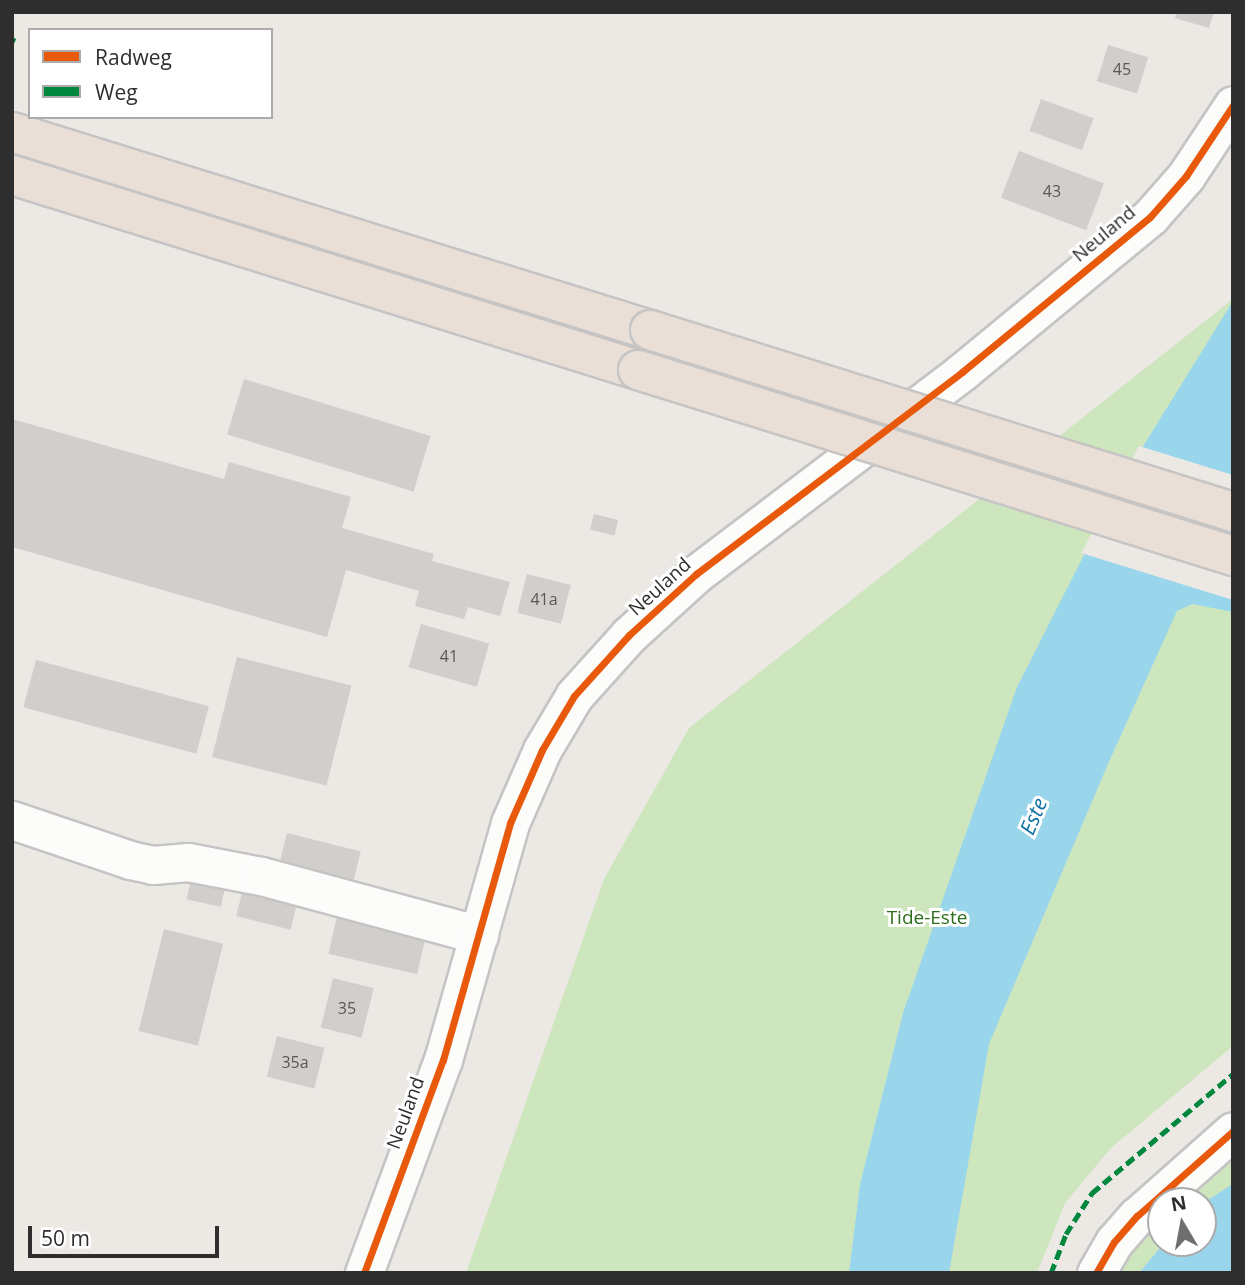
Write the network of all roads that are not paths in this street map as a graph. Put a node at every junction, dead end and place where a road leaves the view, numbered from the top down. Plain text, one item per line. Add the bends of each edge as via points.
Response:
1 (1233, 105) edge
2 (12, 132) edge
3 (12, 175) edge
4 (1233, 512) edge
5 (1233, 556) edge
6 (12, 820) edge
7 (479, 935) junction
8 (1233, 1131) edge
9 (364, 1273) edge
10 (1096, 1273) edge

1 - 7 street, Neuland via 1192,167 1150,217 962,372 696,574 629,635 574,696 542,750 510,823
2 - 4 highway, bridge
3 - 5 highway, bridge
6 - 7 street via 130,860 153,865 188,862 261,876
7 - 9 street, Neuland via 443,1059
8 - 10 street via 1138,1216 1114,1242

